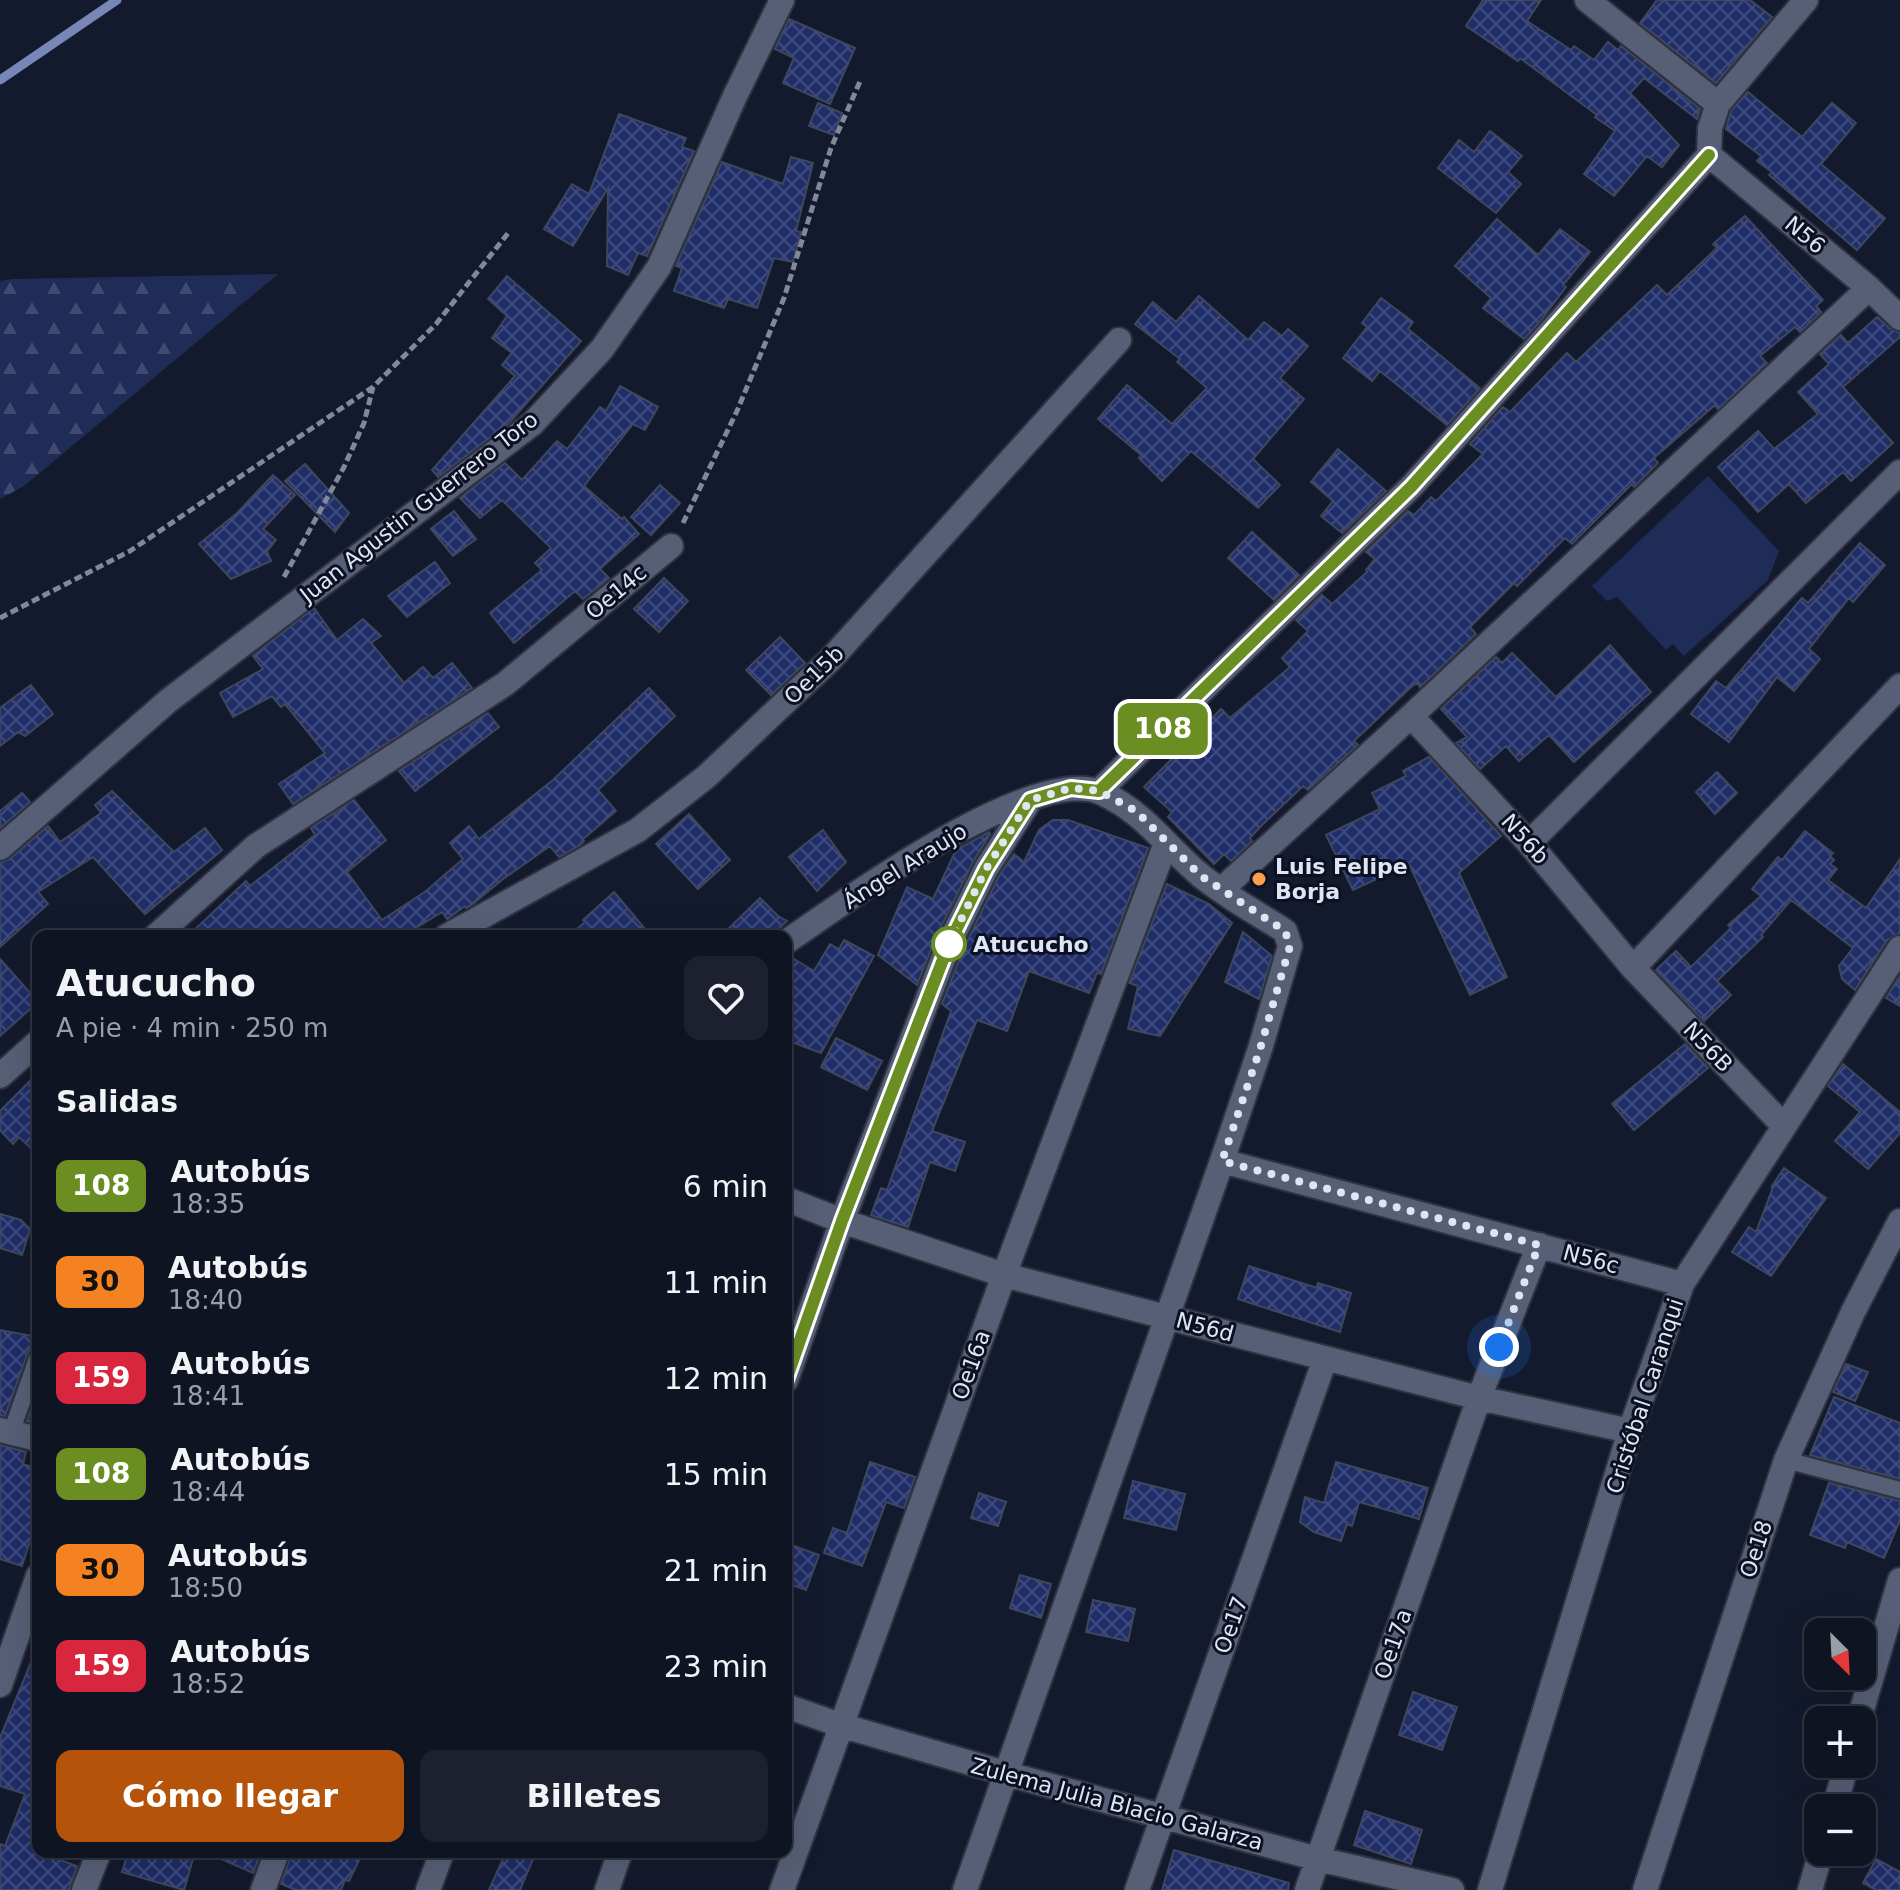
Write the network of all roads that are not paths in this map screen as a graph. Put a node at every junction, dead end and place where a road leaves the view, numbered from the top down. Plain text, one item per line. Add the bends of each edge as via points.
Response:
1 (782, 0) edge
2 (1587, 0) edge
3 (1806, 0) edge
4 (1718, 104) junction
5 (1709, 155) junction
6 (1869, 288) junction
7 (1900, 318) edge
8 (1119, 340) dead end
9 (1900, 472) edge
10 (671, 546) road end
11 (1900, 686) edge
12 (1411, 716) junction
13 (1099, 791) junction
14 (1030, 800) junction
15 (1166, 843) junction
16 (1529, 843) junction
17 (0, 848) edge
18 (1222, 889) junction
19 (163, 930) edge
20 (458, 930) edge
21 (792, 938) edge
22 (1900, 948) edge
23 (1633, 968) junction
24 (32, 1047) edge
25 (0, 1076) edge
26 (1784, 1126) junction
27 (1222, 1161) junction
28 (792, 1201) edge
29 (842, 1221) junction
30 (1900, 1221) edge
31 (1539, 1245) junction
32 (1004, 1275) junction
33 (1682, 1284) junction
34 (1168, 1317) junction
35 (1325, 1359) junction
36 (792, 1363) edge
37 (32, 1370) edge
38 (1479, 1398) junction
39 (1630, 1431) junction
40 (6, 1432) edge
41 (32, 1438) edge
42 (1786, 1460) junction
43 (1900, 1490) edge
44 (1900, 1580) edge
45 (32, 1593) edge
46 (0, 1685) edge
47 (1863, 1706) edge
48 (792, 1708) edge
49 (840, 1725) junction
50 (1008, 1774) junction
51 (1163, 1815) junction
52 (97, 1858) edge
53 (275, 1858) edge
54 (440, 1858) edge
55 (618, 1858) edge
56 (1318, 1859) junction
57 (1817, 1866) edge
58 (84, 1890) edge
59 (263, 1890) edge
60 (428, 1890) edge
61 (607, 1890) edge
62 (782, 1890) edge
63 (965, 1890) edge
64 (1137, 1890) edge
65 (1307, 1890) edge
66 (1452, 1890) edge
67 (1490, 1890) edge
68 (1645, 1890) edge
69 (1810, 1890) edge

1 - 17 street, Juan Agustin Guerrero Toro via 659,267 592,360 532,424 180,691
2 - 4 street
3 - 4 street
4 - 5 street
5 - 6 street, N56
5 - 13 street via 1411,487
6 - 7 street, N56
6 - 12 street
8 - 20 street, Oe15b via 830,660 707,776 638,830
9 - 16 street
10 - 19 street, Oe14c via 505,684 256,846
11 - 23 street
12 - 16 street, N56b
12 - 18 street
13 - 14 street, Ángel Araujo via 1071,788
13 - 15 street via 1136,811
14 - 21 street, Ángel Araujo via 964,827
14 - 29 street via 986,869 949,944
15 - 18 street
15 - 32 street, Oe16a
16 - 23 street, N56b
18 - 27 street via 1285,931 1290,946
22 - 26 street, Cristóbal Caranqui
23 - 26 street, N56B
24 - 25 street
26 - 33 street, Cristóbal Caranqui
27 - 31 street, N56c
27 - 34 street
28 - 29 street, N56d
29 - 32 street, N56d
29 - 36 street
30 - 42 street, Oe18
31 - 33 street, N56c
31 - 38 street, Oe17a
32 - 34 street, N56d
32 - 49 street, Oe16a
33 - 39 street, Cristóbal Caranqui
34 - 35 street, N56d
34 - 50 street
35 - 38 street, N56d
35 - 51 street, Oe17
37 - 40 lane
38 - 39 street, N56d
38 - 56 street, Oe17a
39 - 67 street, Cristóbal Caranqui
40 - 41 street
42 - 43 lane
42 - 68 street, Oe18
44 - 47 street
45 - 46 street
48 - 49 street, Zulema Julia Blacio Galarza
49 - 50 street, Zulema Julia Blacio Galarza
49 - 62 street, Oe16a
50 - 51 street, Zulema Julia Blacio Galarza
50 - 63 street
51 - 56 street, Zulema Julia Blacio Galarza
51 - 64 street, Oe17
52 - 58 street
53 - 59 street
54 - 60 street
55 - 61 street
56 - 65 street, Oe17a
56 - 66 street, Zulema Julia Blacio Galarza
57 - 69 street

